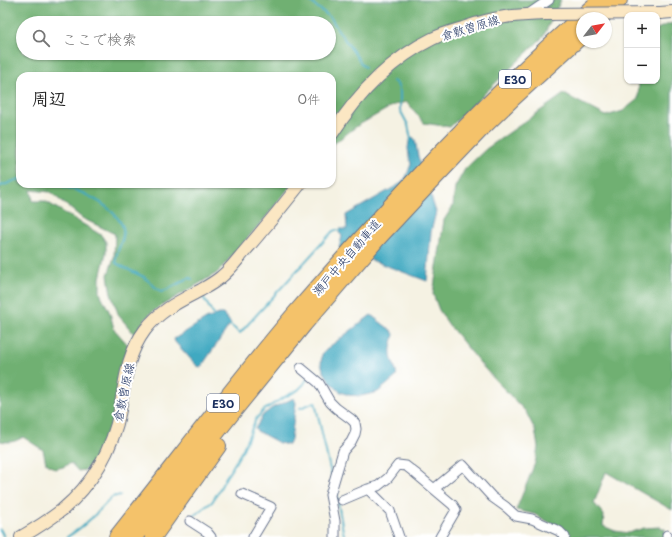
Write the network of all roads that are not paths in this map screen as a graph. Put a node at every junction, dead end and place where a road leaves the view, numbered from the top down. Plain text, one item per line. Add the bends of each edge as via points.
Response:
1 (549, 0) edge
2 (601, 0) edge
3 (619, 0) edge
4 (606, 12) edge
5 (666, 13) edge
6 (526, 15) junction
7 (576, 40) edge
8 (336, 128) edge
9 (435, 168) junction
10 (297, 188) edge
11 (337, 276) junction
12 (304, 324) junction
13 (300, 368) dead end
14 (368, 489) junction
15 (434, 489) junction
16 (242, 494) dead end
17 (342, 500) dead end
18 (190, 521) dead end
19 (21, 537) edge
20 (117, 537) edge
21 (134, 537) edge
22 (153, 537) edge
23 (210, 537) edge
24 (253, 537) edge
25 (335, 537) edge
26 (398, 537) edge
27 (440, 537) edge
28 (565, 537) edge

1 - 6 street
2 - 9 highway, 瀬戸中央自動車道 / E30 via 526,68 474,120
3 - 4 highway
5 - 6 street, 倉敷曽原線, bridge
6 - 8 street, 倉敷曽原線 via 481,22 454,30 413,50 372,82
7 - 9 highway, 瀬戸中央自動車道 / E30
9 - 11 highway, 瀬戸中央自動車道 / E30 via 378,238
10 - 19 street, 倉敷曽原線 via 222,276 165,310 144,331 133,349 126,370 114,434 94,476 62,510
11 - 12 highway, 瀬戸中央自動車道 / E30
11 - 20 highway, 瀬戸中央自動車道 / E30 via 294,316
12 - 21 highway, 瀬戸中央自動車道 / E30
12 - 22 highway
13 - 25 street via 319,382 330,402 355,423 355,434 343,451 330,495
14 - 15 street via 382,483 398,465 406,466
14 - 17 street
14 - 26 street via 390,511
15 - 27 street via 456,510
15 - 28 street via 464,464 492,497 516,516 532,519 559,531
16 - 24 street via 272,507
18 - 23 street via 207,532

